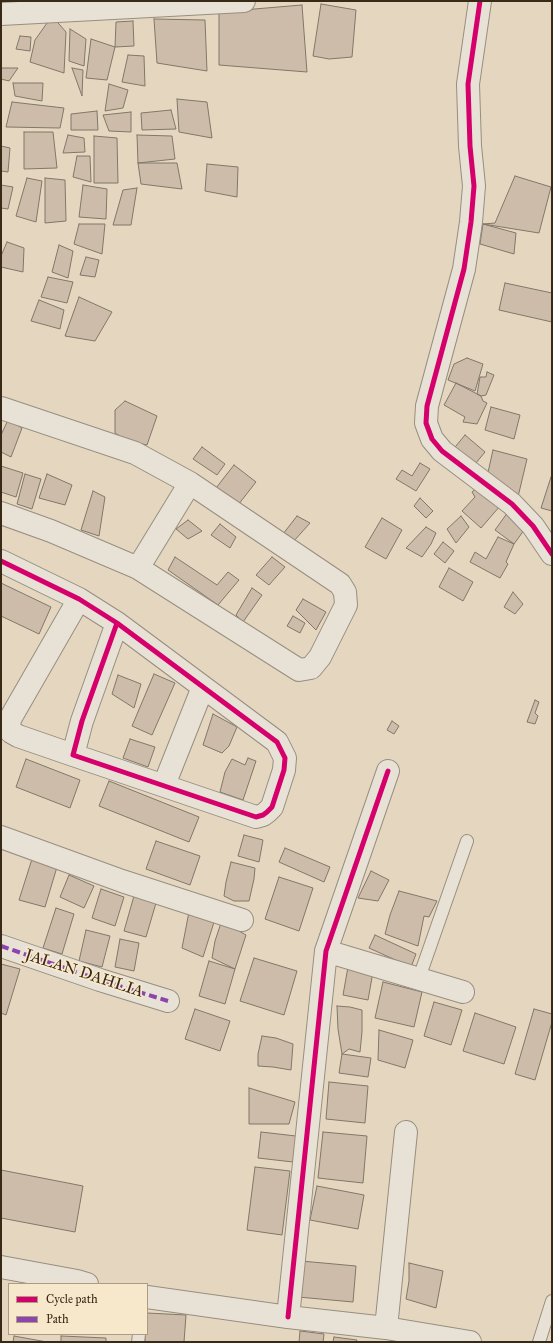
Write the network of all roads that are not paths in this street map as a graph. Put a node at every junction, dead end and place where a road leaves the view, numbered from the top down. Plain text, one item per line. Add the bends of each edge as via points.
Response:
1 (244, 1) edge
2 (480, 1) edge
3 (181, 2) edge
4 (1, 14) edge
5 (1, 408) edge
6 (190, 483) junction
7 (1, 513) edge
8 (552, 554) edge
9 (1, 561) edge
10 (138, 568) junction
11 (79, 599) junction
12 (117, 623) junction
13 (203, 687) junction
14 (73, 755) junction
15 (388, 771) dead end
16 (164, 785) junction
17 (1, 837) edge
18 (467, 841) dead end
19 (242, 920) dead end
20 (1, 946) edge
21 (326, 950) junction
22 (419, 978) junction
23 (463, 992) dead end
24 (168, 1000) dead end
25 (406, 1132) dead end
26 (1, 1267) edge
27 (82, 1283) edge
28 (148, 1297) edge
29 (552, 1301) edge
30 (288, 1317) junction
31 (386, 1328) junction
32 (432, 1339) edge
33 (470, 1342) edge
34 (539, 1342) edge

1 - 3 street
2 - 8 street via 468,84 474,186 471,222 464,269 427,406 426,423 432,439 442,451 512,504
3 - 4 street
5 - 6 street via 135,453
6 - 10 street
6 - 10 street via 340,584 345,592 346,604 320,657 311,668 299,670
7 - 10 street
9 - 11 street
11 - 12 street
11 - 14 street via 10,719 9,728 18,736
12 - 13 street
12 - 14 street via 82,721
13 - 16 street
13 - 16 street via 277,742 284,758 284,770 272,807 263,815 256,816
14 - 16 street
15 - 21 street
17 - 19 street via 122,881
18 - 22 lane
20 - 24 street, JALAN DAHLIA
21 - 22 street
21 - 30 street
22 - 23 street
25 - 31 street
26 - 27 street
28 - 30 street
29 - 34 lane
30 - 31 street
31 - 32 street
32 - 33 street

